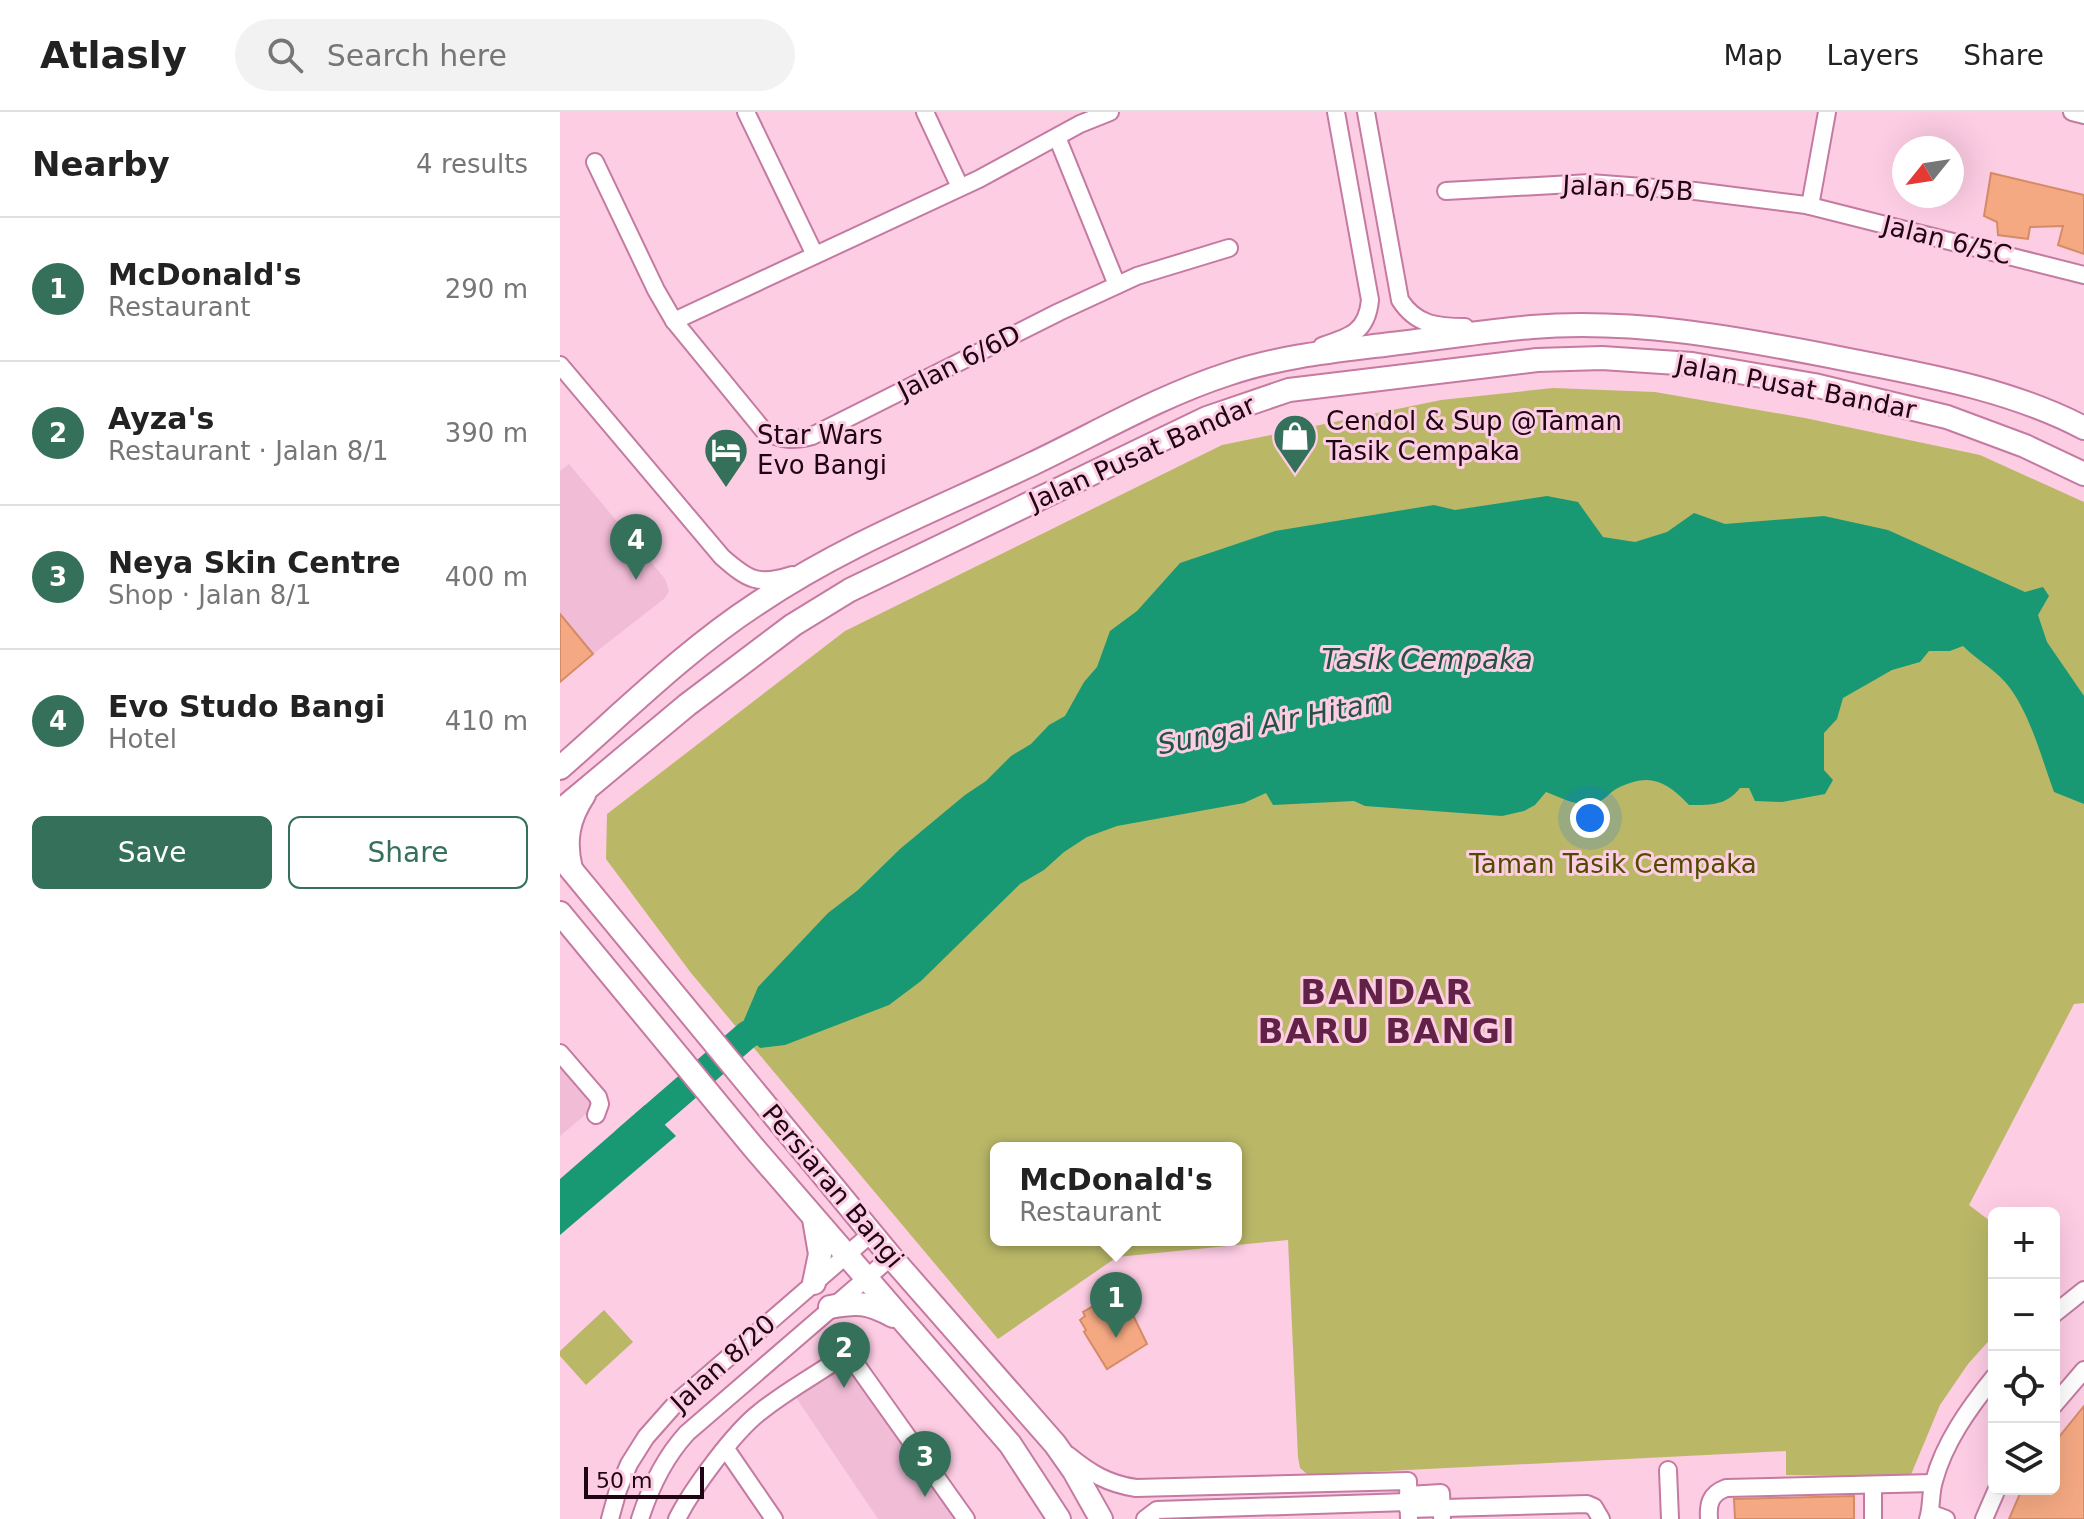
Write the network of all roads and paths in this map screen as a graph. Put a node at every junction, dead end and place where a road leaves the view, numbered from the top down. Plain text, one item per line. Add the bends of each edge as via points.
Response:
1 (746, 112) edge
2 (925, 112) edge
3 (1110, 112) edge
4 (1336, 112) edge
5 (1366, 112) edge
6 (1827, 112) edge
7 (2072, 112) edge
8 (2084, 115) edge
9 (1057, 137) junction
10 (595, 162) dead end
11 (960, 187) junction
12 (1446, 191) dead end
13 (1810, 206) junction
14 (1229, 248) dead end
15 (815, 255) junction
16 (2084, 275) edge
17 (1117, 285) junction
18 (674, 321) junction
19 (1534, 327) junction
20 (1287, 358) junction
21 (560, 365) edge
22 (2084, 428) edge
23 (2025, 446) junction
24 (2084, 460) edge
25 (2084, 474) edge
26 (812, 569) junction
27 (565, 762) edge
28 (597, 779) junction
29 (560, 811) edge
30 (566, 862) edge
31 (560, 913) edge
32 (560, 930) edge
33 (587, 946) junction
34 (560, 1053) edge
35 (596, 1115) dead end
36 (814, 1218) junction
37 (872, 1233) junction
38 (847, 1255) junction
39 (891, 1257) junction
40 (865, 1278) junction
41 (814, 1283) junction
42 (2084, 1290) edge
43 (830, 1307) junction
44 (2060, 1309) edge
45 (905, 1322) junction
46 (2084, 1370) edge
47 (1988, 1385) edge
48 (2060, 1398) edge
49 (1055, 1444) junction
50 (726, 1449) junction
51 (1668, 1470) dead end
52 (1382, 1482) junction
53 (1933, 1483) junction
54 (1873, 1486) junction
55 (1154, 1488) junction
56 (1994, 1495) edge
57 (1408, 1506) edge
58 (1383, 1511) edge
59 (1151, 1514) edge
60 (1442, 1514) edge
61 (1934, 1518) edge
62 (610, 1519) edge
63 (640, 1519) edge
64 (677, 1519) edge
65 (774, 1519) edge
66 (966, 1519) edge
67 (1059, 1519) edge
68 (1101, 1519) edge
69 (1601, 1519) edge
70 (1670, 1519) edge
71 (1709, 1519) edge
72 (1873, 1519) edge
73 (1984, 1519) edge

1 - 15 street
2 - 11 street
3 - 9 street
4 - 20 street via 1369,315 1351,336
5 - 19 street via 1400,300 1408,313 1432,325
6 - 13 street
7 - 8 street
9 - 11 street
9 - 17 street
10 - 18 street, Jalan 6/6D
11 - 15 street
12 - 13 street, Jalan 6/5B via 1590,183
13 - 16 street, Jalan 6/5C
14 - 17 street, Jalan 6/6D
15 - 18 street
17 - 18 street, Jalan 6/6D via 796,440 764,431
19 - 20 main road, Jalan Pusat Bandar
19 - 22 main road, Jalan Pusat Bandar via 1653,328 1734,338 1994,393
20 - 26 main road, Jalan Pusat Bandar via 1174,395 883,530
21 - 26 street, Jalan Pusat Bandar via 722,557 747,578 763,582
23 - 24 main road
23 - 25 main road, Jalan Pusat Bandar
23 - 28 main road, Jalan Pusat Bandar via 1947,417 1814,385 1692,364 1537,360 1289,390 1207,418 850,590 793,625
26 - 27 main road, Jalan Pusat Bandar via 705,641
28 - 29 main road, Jalan Pusat Bandar
28 - 30 main road via 570,821
30 - 37 main road, Persiaran Bangi
31 - 33 main road, Persiaran Bangi
32 - 33 main road
33 - 36 main road, Persiaran Bangi
34 - 35 street via 598,1097
36 - 38 main road, Persiaran Bangi
36 - 41 main road via 820,1254
37 - 38 street, Jalan 8/20
37 - 39 main road, Persiaran Bangi
38 - 40 main road, Persiaran Bangi
38 - 41 street, Jalan 8/20
39 - 40 street, Jalan 8/20
39 - 49 main road, Persiaran Bangi
40 - 43 street, Jalan 8/20
40 - 45 main road, Persiaran Bangi
41 - 62 street, Jalan 8/20 via 703,1377 646,1437 629,1464
42 - 44 street
43 - 45 main road via 867,1304
43 - 63 street, Jalan 8/20 via 676,1445
45 - 67 main road, Persiaran Bangi via 1010,1444
46 - 48 street
47 - 53 street via 1943,1454
49 - 55 street via 1101,1479
49 - 68 main road, Persiaran Bangi
50 - 64 street
50 - 65 street
50 - 66 street via 758,1412 848,1353
51 - 70 street
52 - 55 street
52 - 57 street via 1408,1481
52 - 58 street
53 - 54 street
53 - 61 street
54 - 71 street via 1726,1488 1712,1497
54 - 72 street
55 - 59 street
56 - 73 street
57 - 58 street
57 - 60 street via 1441,1493
58 - 59 street
60 - 69 street via 1587,1504

